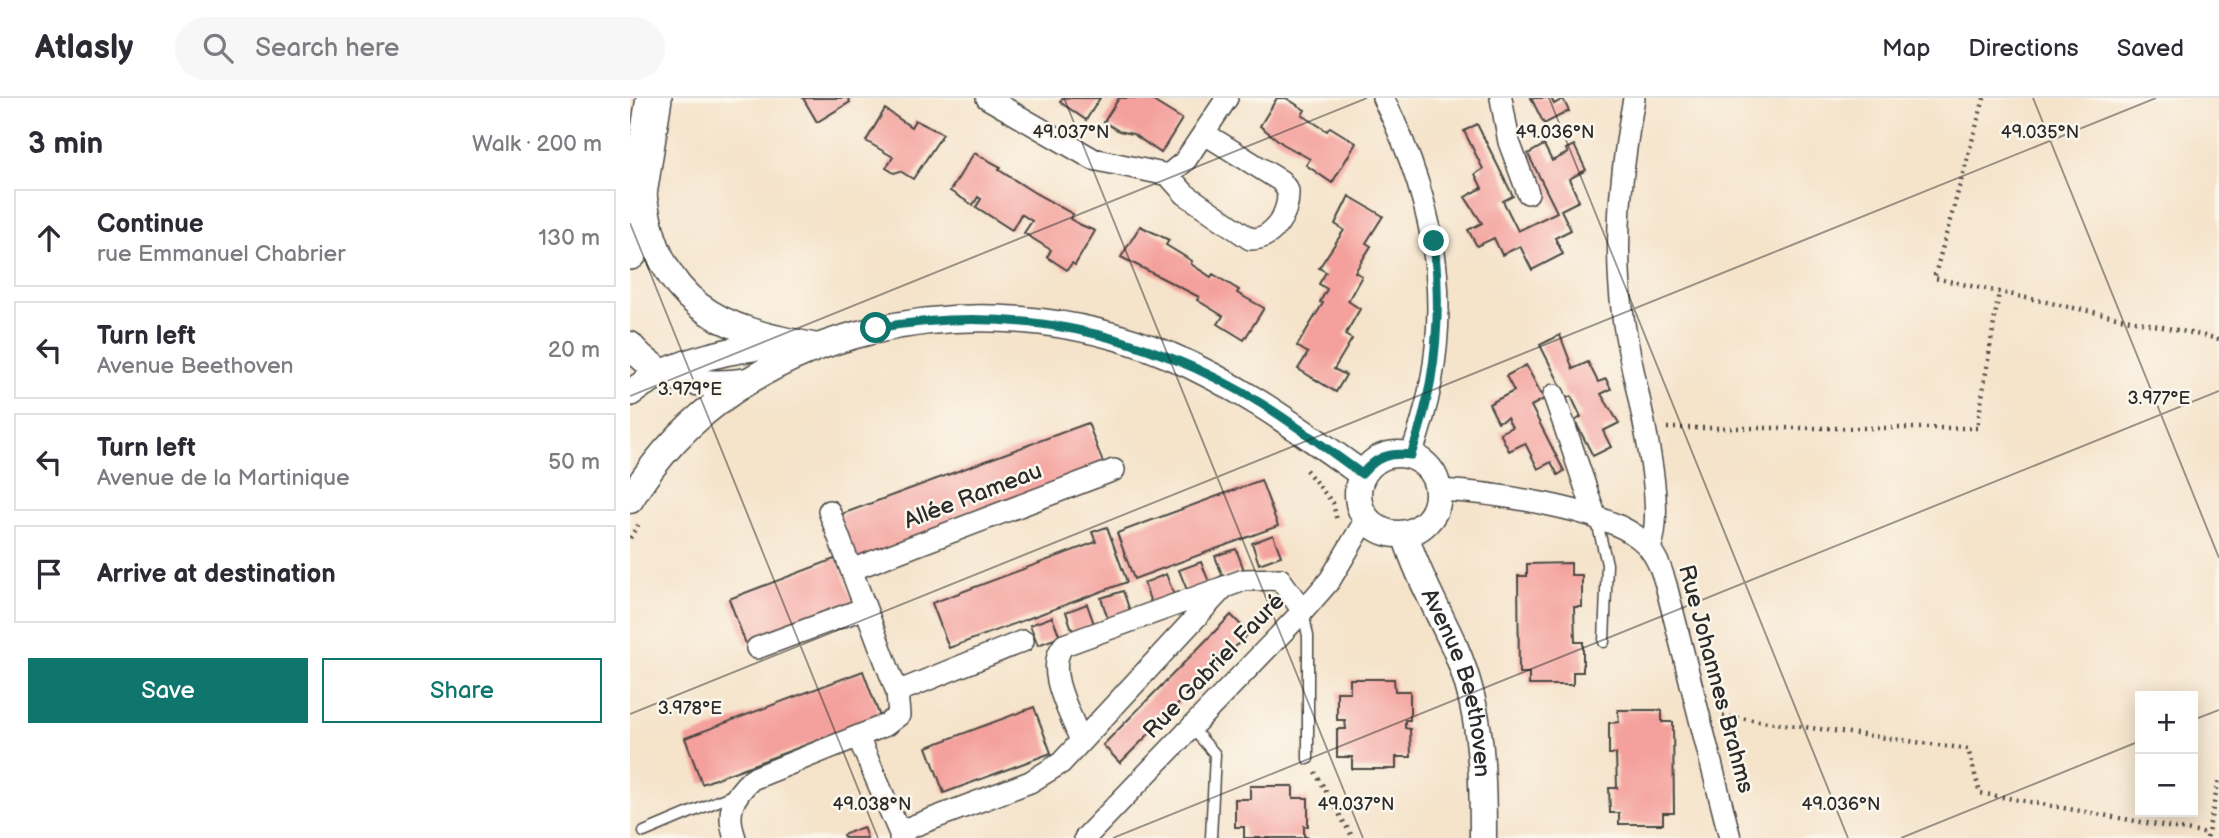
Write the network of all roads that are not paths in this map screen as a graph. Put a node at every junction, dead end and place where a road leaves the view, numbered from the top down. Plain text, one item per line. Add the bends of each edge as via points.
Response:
1 (654, 98) edge
2 (987, 98) edge
3 (1227, 98) edge
4 (1383, 98) edge
5 (1501, 98) edge
6 (1634, 98) edge
7 (1205, 134) junction
8 (642, 171) junction
9 (1168, 174) junction
10 (1528, 193) dead end
11 (630, 252) edge
12 (630, 345) edge
13 (818, 347) junction
14 (660, 373) junction
15 (750, 381) junction
16 (630, 393) edge
17 (1554, 395) dead end
18 (1411, 455) junction
19 (1114, 470) dead end
20 (1362, 474) junction
21 (1439, 490) junction
22 (637, 507) edge
23 (829, 511) dead end
24 (1596, 518) junction
25 (1366, 519) junction
26 (1405, 534) junction
27 (1650, 548) junction
28 (851, 570) junction
29 (1224, 587) junction
30 (865, 608) junction
31 (1303, 611) junction
32 (1023, 641) dead end
33 (1604, 642) dead end
34 (757, 648) dead end
35 (897, 692) junction
36 (1191, 727) junction
37 (858, 737) junction
38 (1080, 739) junction
39 (1308, 759) road end
40 (733, 800) junction
41 (643, 832) dead end
42 (900, 837) edge
43 (735, 838) edge
44 (1085, 838) edge
45 (1211, 838) edge
46 (1483, 838) edge
47 (1730, 838) edge

1 - 8 main road
2 - 9 street via 1093,159
3 - 7 street
4 - 18 street via 1423,191 1438,282 1435,354
5 - 10 street via 1509,142
6 - 27 street via 1621,174 1619,265 1623,317 1656,496 1655,536
7 - 9 street via 1185,161
7 - 9 street via 1281,181 1288,191 1285,213 1269,234 1250,239 1185,194
8 - 11 main road
8 - 13 street via 659,248 693,303 746,332
12 - 14 street
13 - 14 street via 744,349
13 - 15 street
13 - 20 street via 876,328 948,319 1014,319 1085,329 1165,354 1220,380
14 - 15 street via 696,383
14 - 16 street
15 - 22 street via 674,442 653,465
17 - 24 street
18 - 20 street via 1383,456
18 - 21 street via 1434,475
19 - 28 street, Allée Rameau
20 - 25 street via 1358,497
21 - 24 street, Rue Johannes Brahms via 1510,497
21 - 26 street via 1430,519
23 - 28 street
24 - 27 street, Rue Johannes Brahms via 1632,533
24 - 33 lane via 1607,565
25 - 26 street via 1391,534
25 - 31 street, Rue Gabriel Fauré via 1335,572
26 - 46 street, Avenue Beethoven via 1473,701 1483,762
27 - 47 street, Rue Johannes Brahms via 1666,585
28 - 30 street
29 - 31 street via 1260,578 1280,579
29 - 38 street
29 - 38 street via 1064,645 1055,661
30 - 34 street
30 - 35 street
31 - 36 street, Rue Gabriel Fauré
31 - 39 lane via 1308,636
32 - 35 street
35 - 37 street via 900,715
36 - 44 street, Rue Gabriel Fauré
36 - 45 lane via 1215,754
37 - 40 street via 752,779
37 - 42 street
38 - 42 street via 1052,770 908,828
40 - 41 lane
40 - 43 street

